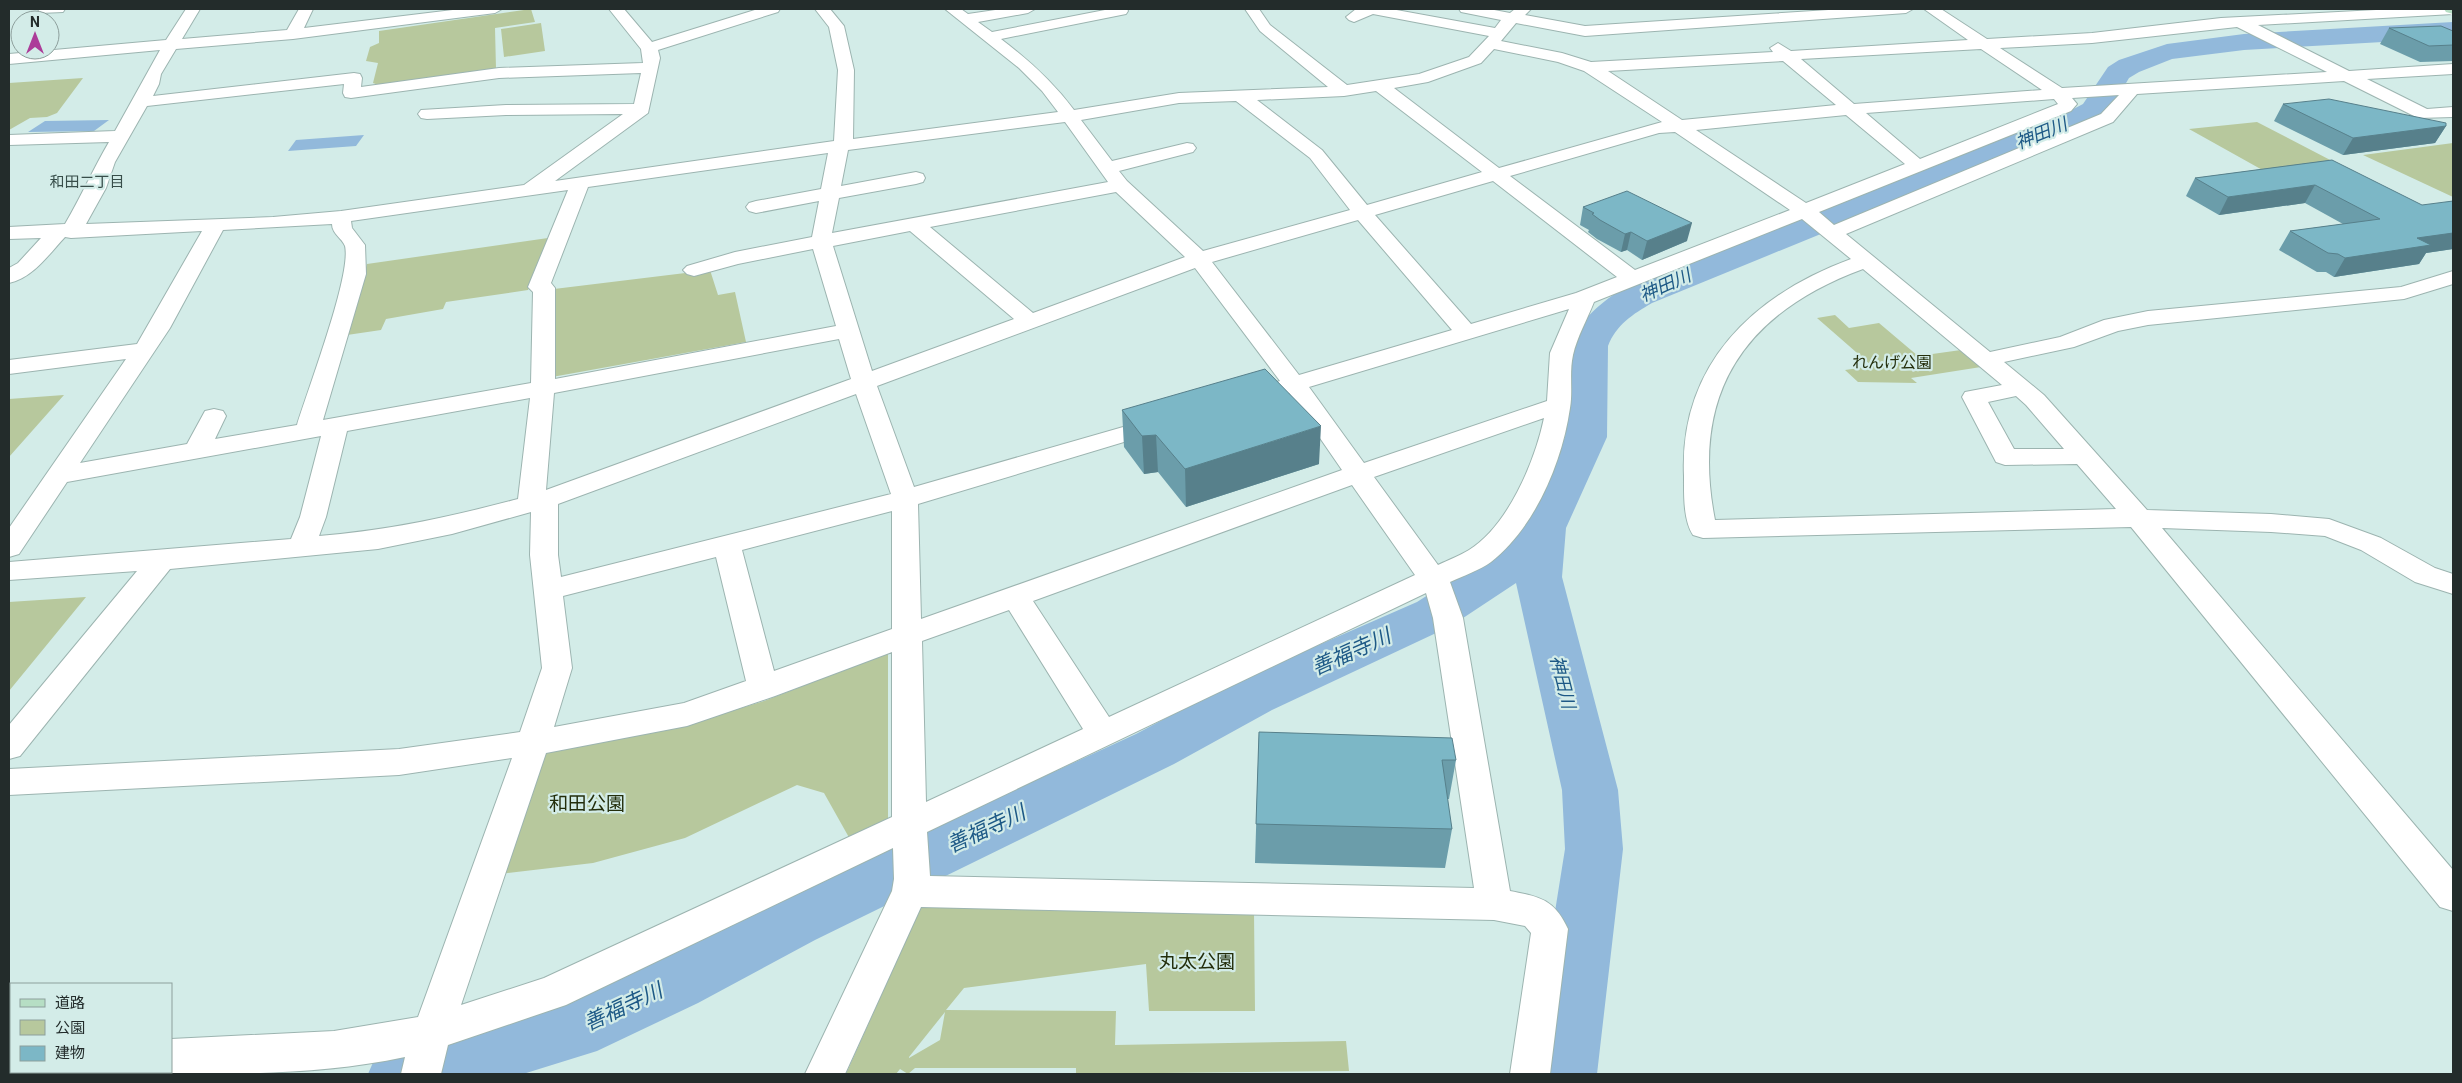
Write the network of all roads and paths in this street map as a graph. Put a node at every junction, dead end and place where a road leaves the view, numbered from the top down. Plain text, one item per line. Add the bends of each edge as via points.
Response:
1 (193, 9) edge
2 (306, 9) edge
3 (495, 9) edge
4 (616, 9) edge
5 (773, 9) edge
6 (822, 9) edge
7 (1028, 9) edge
8 (1124, 9) edge
9 (1252, 9) edge
10 (1373, 9) edge
11 (1466, 9) edge
12 (1906, 9) edge
13 (1931, 9) edge
14 (2211, 9) edge
15 (2453, 10) edge
16 (1392, 11) edge
17 (1518, 13) edge
18 (416, 14) edge
19 (959, 14) edge
20 (1739, 14) edge
21 (1354, 17) dead end
22 (2239, 22) junction
23 (293, 34) junction
24 (989, 37) junction
25 (1495, 39) junction
26 (1983, 43) junction
27 (173, 44) junction
28 (649, 48) junction
29 (1785, 54) junction
30 (9, 59) edge
31 (1590, 67) junction
32 (650, 68) junction
33 (2453, 69) edge
34 (2349, 76) junction
35 (1382, 87) junction
36 (2124, 89) junction
37 (1344, 91) junction
38 (2058, 93) junction
39 (1240, 96) junction
40 (141, 102) junction
41 (642, 109) junction
42 (1850, 109) junction
43 (2453, 112) edge
44 (427, 114) dead end
45 (1071, 116) junction
46 (1676, 124) junction
47 (121, 136) junction
48 (9, 140) edge
49 (839, 146) junction
50 (1188, 148) dead end
51 (1930, 161) junction
52 (1108, 168) junction
53 (1495, 174) junction
54 (916, 178) dead end
55 (580, 184) junction
56 (1120, 185) junction
57 (528, 191) junction
58 (830, 192) junction
59 (756, 207) dead end
60 (1363, 213) junction
61 (341, 217) junction
62 (1819, 222) junction
63 (218, 224) junction
64 (914, 224) junction
65 (64, 232) junction
66 (9, 234) edge
67 (821, 242) junction
68 (1199, 259) junction
69 (1866, 261) junction
70 (694, 270) dead end
71 (9, 276) edge
72 (2453, 277) edge
73 (1633, 279) junction
74 (1584, 298) junction
75 (1029, 321) junction
76 (849, 330) junction
77 (1466, 332) junction
78 (144, 350) junction
79 (1988, 359) junction
80 (9, 367) edge
81 (864, 382) junction
82 (1294, 384) junction
83 (543, 388) junction
84 (2023, 388) junction
85 (1256, 395) edge
86 (1558, 405) junction
87 (214, 416) dead end
88 (1180, 418) edge
89 (336, 424) junction
90 (308, 429) junction
91 (198, 448) junction
92 (2085, 456) junction
93 (1357, 474) junction
94 (60, 475) junction
95 (905, 498) junction
96 (538, 502) junction
97 (2139, 518) junction
98 (727, 546) junction
99 (9, 548) edge
100 (301, 548) junction
101 (162, 560) junction
102 (9, 571) edge
103 (1436, 582) junction
104 (2453, 584) edge
105 (547, 590) junction
106 (1015, 596) junction
107 (906, 637) junction
108 (764, 688) junction
109 (1103, 734) junction
110 (532, 742) junction
111 (9, 747) edge
112 (9, 782) edge
113 (910, 830) junction
114 (2448, 883) edge
115 (911, 885) junction
116 (1494, 904) junction
117 (427, 1049) edge
118 (172, 1058) edge
119 (825, 1074) edge
120 (1530, 1074) edge

1 - 27 street
2 - 23 street
3 - 18 street
4 - 28 street
5 - 28 street
6 - 49 street via 836,26 846,70 844,139
7 - 19 street
8 - 24 street
9 - 37 street via 1265,28
10 - 16 street
10 - 21 street
11 - 17 street
12 - 20 street
13 - 26 street
14 - 22 street
15 - 22 street
16 - 25 street
17 - 20 street via 1585,31
17 - 25 street
18 - 23 street
19 - 24 street
20 - 29 street
22 - 26 street via 2092,38
22 - 34 street
23 - 27 street
24 - 45 street via 1042,82
25 - 31 street
25 - 35 street via 1475,60 1422,78
26 - 29 street
26 - 38 street
27 - 30 street
27 - 40 street via 153,74
28 - 32 street
29 - 31 street
29 - 42 street
31 - 46 street
32 - 40 street via 483,74 351,93 354,78
32 - 41 street
33 - 34 street
34 - 36 street
34 - 43 street via 2424,114
35 - 37 street
35 - 53 street
36 - 38 street
36 - 62 street via 2129,94 2107,118
37 - 39 street
38 - 42 street
38 - 51 street via 2068,104 2065,107
39 - 45 street via 1153,100
39 - 60 street via 1316,154
40 - 47 street
41 - 44 street
41 - 57 street
42 - 46 street
42 - 51 street
45 - 49 street
45 - 52 street
46 - 53 street
46 - 62 street
47 - 48 street
47 - 65 street
49 - 55 street
49 - 58 street
50 - 52 street
51 - 62 street
52 - 56 street
53 - 60 street
53 - 73 street
54 - 58 street
55 - 57 street
55 - 83 street via 558,233 540,286 544,288
56 - 64 street
56 - 68 street
57 - 61 street
58 - 59 street
58 - 67 street
60 - 68 street
60 - 77 street
61 - 63 street
61 - 90 street via 342,229 355,245 356,267 321,355
62 - 69 street
62 - 73 street
63 - 65 street
63 - 78 street
64 - 67 street
64 - 75 street
65 - 66 street
65 - 71 street
67 - 70 street via 735,258
67 - 76 street
68 - 75 street
68 - 82 street
69 - 79 street
69 - 97 street via 1808,286 1775,309 1726,356 1701,410 1696,479 1703,529
72 - 79 street via 2404,293 2148,318 2112,325 2066,342
73 - 74 street
74 - 77 street
74 - 86 street via 1578,317 1567,334 1560,362
75 - 81 street
76 - 81 street
76 - 83 street
77 - 82 street
78 - 80 street
78 - 94 street
79 - 84 street
81 - 95 street
81 - 96 street
82 - 85 street
82 - 93 street
83 - 89 street
83 - 96 street
84 - 92 street
84 - 92 street via 1974,396 2004,457
86 - 93 street
86 - 103 street via 1551,443 1528,494 1504,533 1480,556
87 - 91 street
88 - 95 street via 1110,447
89 - 90 street
89 - 100 street via 313,517
90 - 91 street
91 - 94 street
92 - 97 street
93 - 103 street
93 - 106 street
94 - 99 street
95 - 98 street
95 - 107 street
96 - 100 street via 417,533
96 - 105 street
97 - 104 street via 2329,528 2371,544 2425,575
97 - 114 street
98 - 105 street
98 - 108 street
100 - 101 street
101 - 102 street
101 - 111 street
103 - 109 street
103 - 116 street via 1448,618
105 - 110 street via 557,668
106 - 107 street
106 - 109 street
107 - 108 street
107 - 113 street
108 - 110 street via 687,714
109 - 113 street
110 - 112 street via 399,762
110 - 117 street
113 - 115 street
113 - 117 street
115 - 116 street
115 - 119 street
116 - 120 street via 1536,912 1550,929
117 - 118 street via 386,1042 290,1054

